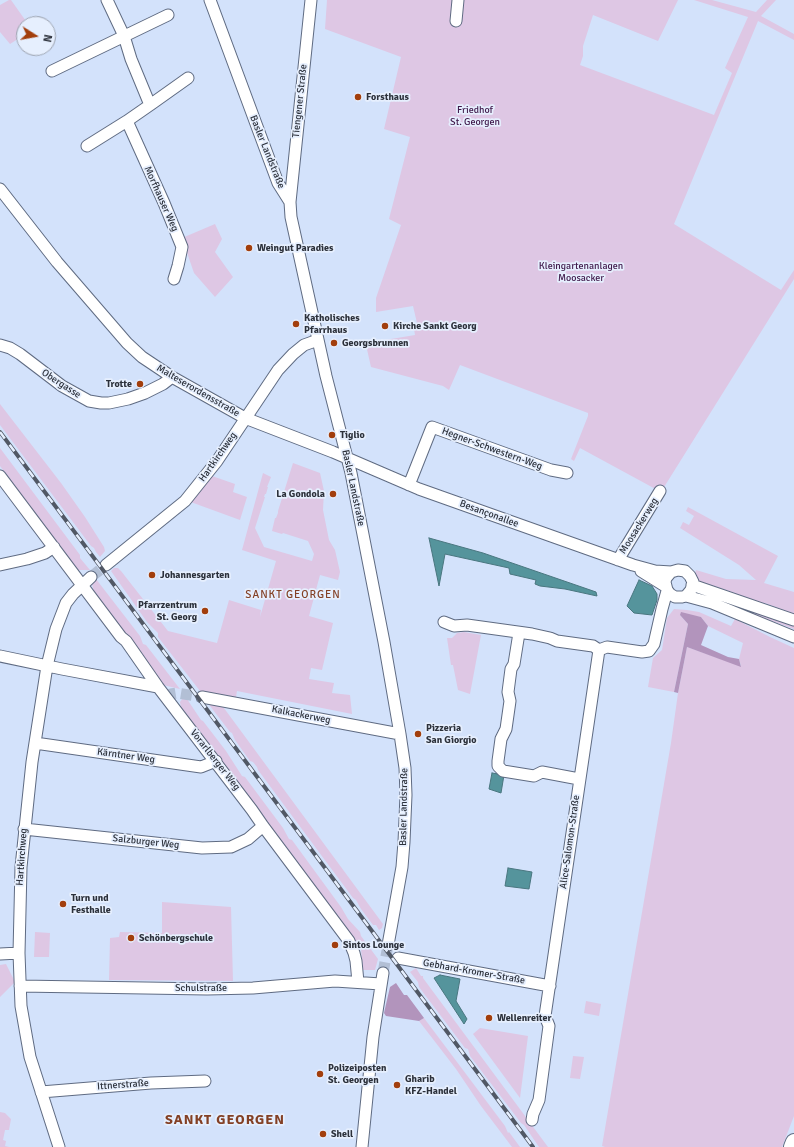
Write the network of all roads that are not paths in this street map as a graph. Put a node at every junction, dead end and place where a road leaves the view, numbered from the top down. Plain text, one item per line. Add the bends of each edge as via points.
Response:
1 (107, 0) edge
2 (210, 0) edge
3 (311, 0) edge
4 (458, 0) edge
5 (168, 15) dead end
6 (456, 21) dead end
7 (124, 36) junction
8 (52, 71) dead end
9 (188, 78) dead end
10 (150, 105) junction
11 (127, 121) junction
12 (87, 146) dead end
13 (0, 189) edge
14 (290, 202) junction
15 (174, 279) dead end
16 (318, 340) junction
17 (0, 345) edge
18 (172, 378) junction
19 (245, 418) junction
20 (348, 459) junction
21 (567, 473) dead end
22 (0, 476) edge
23 (409, 485) junction
24 (660, 491) dead end
25 (54, 547) junction
26 (618, 560) junction
27 (0, 565) edge
28 (106, 565) tunnel mouth
29 (633, 565) junction
30 (671, 572) junction
31 (91, 577) tunnel mouth
32 (82, 585) junction
33 (692, 585) junction
34 (674, 592) junction
35 (794, 620) edge
36 (444, 622) dead end
37 (519, 633) junction
38 (794, 637) edge
39 (599, 650) junction
40 (0, 656) edge
41 (47, 666) junction
42 (158, 687) junction
43 (202, 697) tunnel mouth
44 (400, 734) junction
45 (34, 743) junction
46 (216, 761) junction
47 (580, 779) junction
48 (263, 826) junction
49 (24, 828) junction
50 (388, 945) tunnel mouth
51 (19, 953) junction
52 (0, 954) edge
53 (398, 958) dead end
54 (358, 982) junction
55 (20, 986) junction
56 (550, 986) junction
57 (205, 1081) dead end
58 (41, 1092) junction
59 (532, 1120) dead end
60 (794, 1142) edge
61 (59, 1147) edge
62 (362, 1147) edge
63 (792, 1147) edge

1 - 7 street
2 - 14 street, Basler Landstraße via 278,183
3 - 14 street, Tiengener Straße
4 - 6 street
5 - 7 street
7 - 8 street
7 - 10 street
9 - 10 street
10 - 11 street
11 - 12 street
11 - 15 street, Morfhauser Weg via 182,247
13 - 18 street, Malteserordensstraße via 57,262 127,343
14 - 16 street, Basler Landstraße via 291,217
16 - 19 street, Hartkirchweg via 304,345 290,357
16 - 20 street, Basler Landstraße
17 - 18 street, Obergasse via 20,354 62,386 89,401 109,403 128,399
18 - 19 street, Malteserordensstraße
19 - 20 street, Malteserordensstraße
19 - 28 street, Hartkirchweg via 217,461 184,501
20 - 23 street, Besançonallee
20 - 44 street, Basler Landstraße
21 - 23 street, Hegner-Schwestern-Weg via 551,470 432,427
22 - 25 street, Vorarlberger Weg
23 - 26 street, Besançonallee
24 - 26 street, Moosackerweg
25 - 27 street via 45,553
25 - 32 street, Vorarlberger Weg
26 - 29 street, Besançonallee
29 - 30 street, Besançonallee
29 - 34 street, Besançonallee
30 - 33 street, Besançonallee via 685,571 691,578
30 - 34 street via 666,578
31 - 32 street, Hartkirchweg
32 - 41 street, Hartkirchweg via 66,603 56,629
32 - 42 street, Vorarlberger Weg
33 - 34 street via 691,590
33 - 35 street
34 - 38 street, Besançonallee via 712,602
34 - 39 street via 661,615 654,644 649,651 607,647
36 - 37 street via 454,626 467,625
37 - 39 street via 557,642 594,646
37 - 47 street via 511,669 508,692 510,701 498,766 503,770 534,776 542,772
39 - 47 street, Alice-Salomon-Straße
40 - 41 street
41 - 42 street
41 - 45 street, Hartkirchweg
42 - 46 street, Vorarlberger Weg
43 - 44 street, Kalkackerweg
44 - 50 street, Basler Landstraße via 405,781 404,842
45 - 46 street, Kärntner Weg via 202,767
45 - 49 street, Hartkirchweg
46 - 48 street, Vorarlberger Weg
47 - 56 street, Alice-Salomon-Straße
48 - 49 street, Salzburger Weg via 248,839 231,847 202,848
48 - 54 street, Vorarlberger Weg via 348,941 356,961
49 - 51 street, Hartkirchweg via 20,867
51 - 52 street
51 - 55 street, Hartkirchweg
53 - 56 street, Gebhard-Kromer-Straße
54 - 55 street, Schulstraße via 335,981 207,989
54 - 62 street, Schulstraße via 382,978 373,1037
55 - 58 street, Hartkirchweg via 24,1027
56 - 59 street, Alice-Salomon-Straße via 545,1016 549,1026 539,1100
57 - 58 street, Ittnerstraße via 143,1083
58 - 61 street, Hartkirchweg
60 - 63 highway

